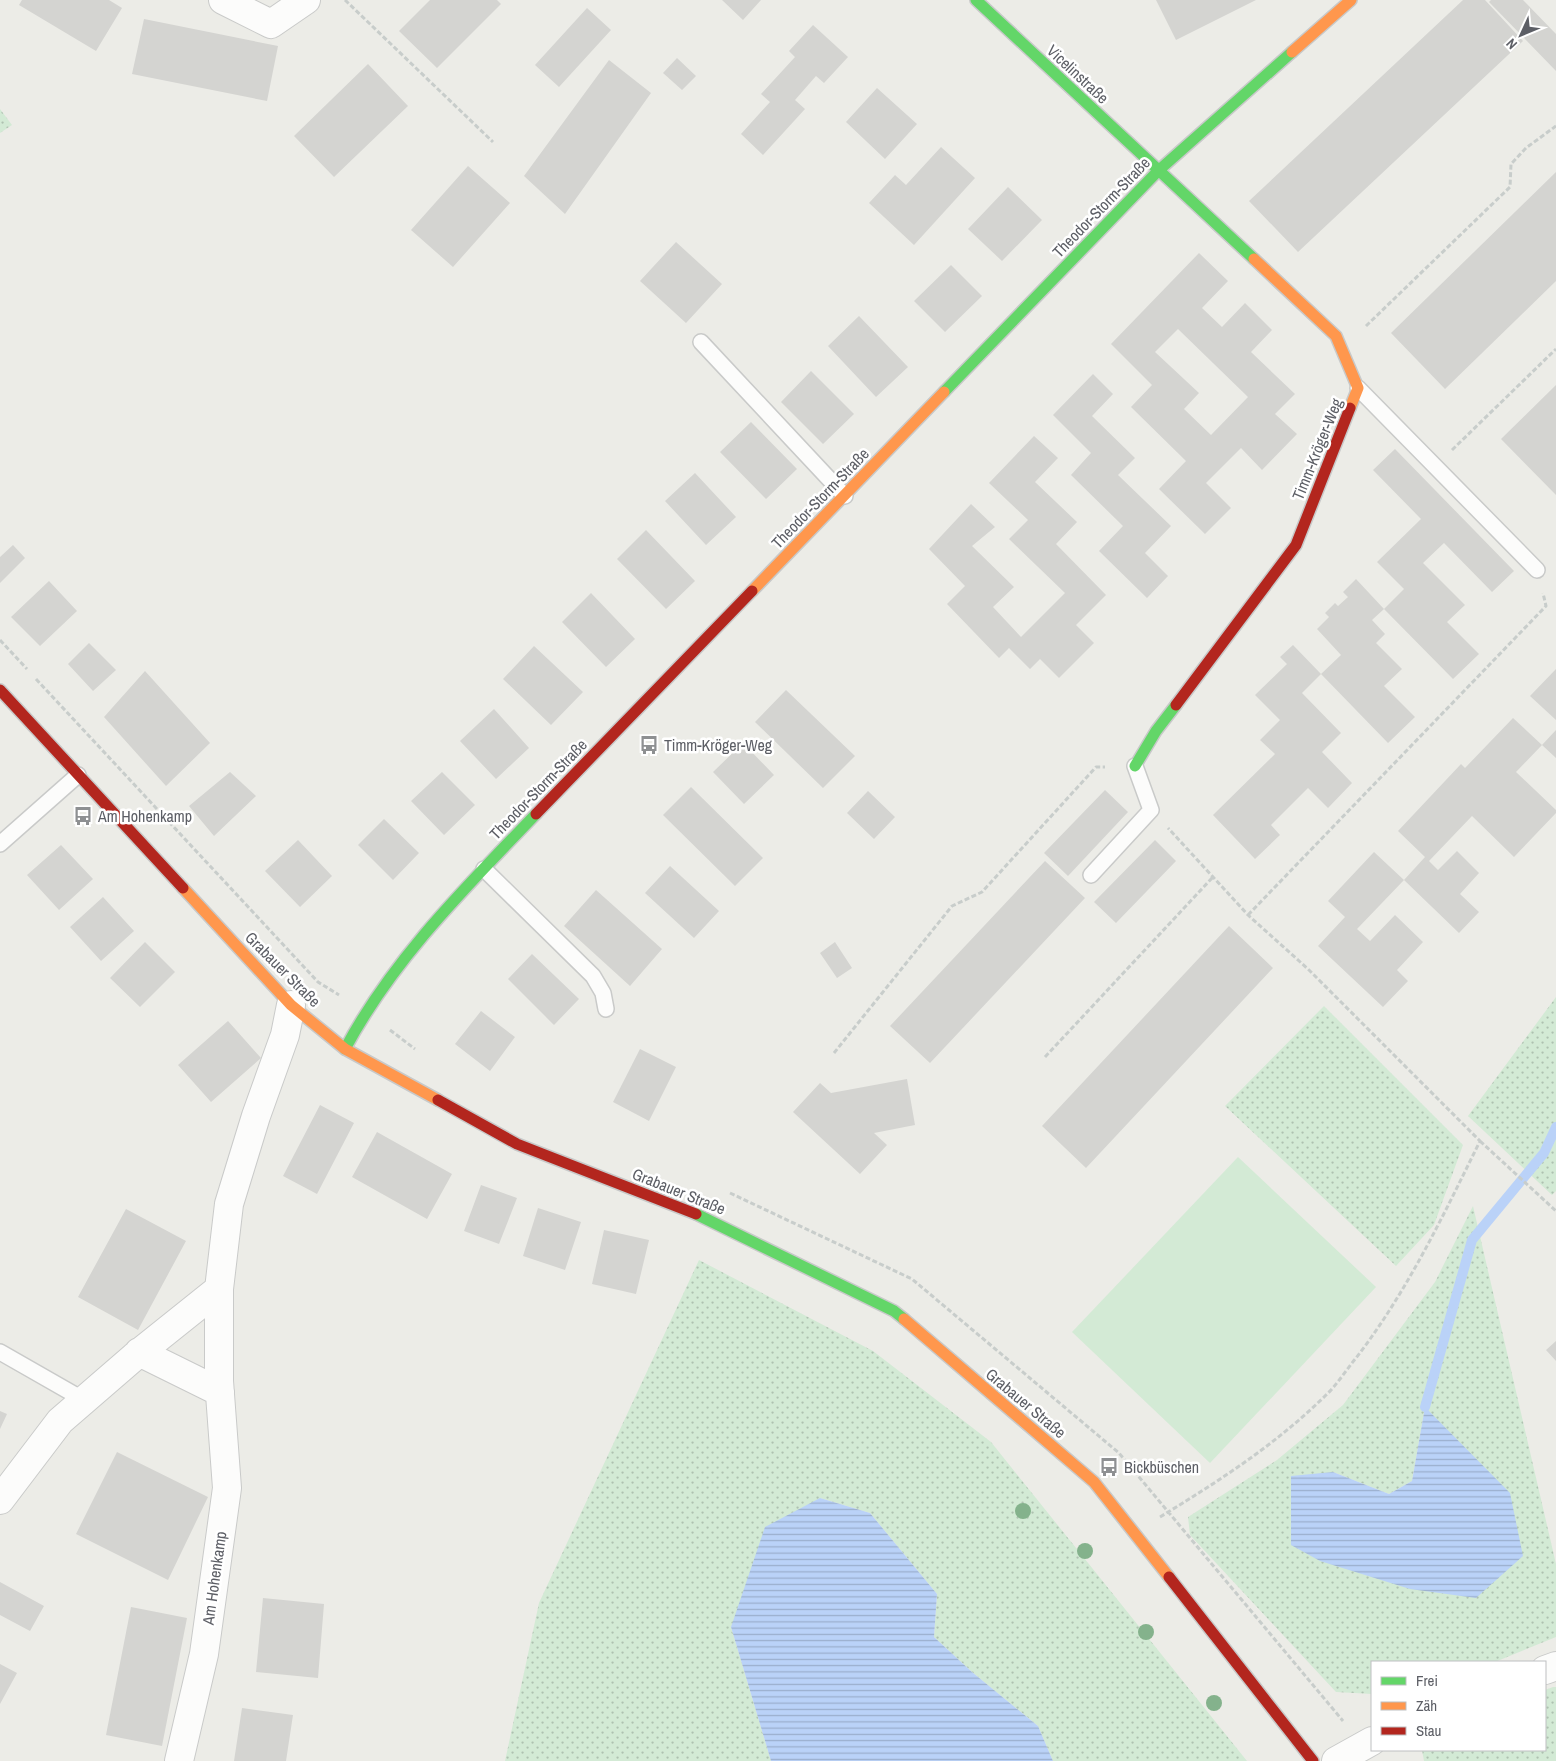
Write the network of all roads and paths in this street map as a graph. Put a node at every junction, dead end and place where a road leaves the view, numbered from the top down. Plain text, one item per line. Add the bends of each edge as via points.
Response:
1 (223, 0) edge
2 (306, 0) edge
3 (345, 0) edge
4 (976, 0) edge
5 (1351, 0) edge
6 (1556, 126) edge
7 (493, 142) dead end
8 (1158, 171) junction
9 (701, 342) dead end
10 (1556, 349) edge
11 (1342, 350) junction
12 (1358, 388) junction
13 (1436, 466) junction
14 (845, 496) junction
15 (1537, 570) joint
16 (0, 640) edge
17 (0, 690) edge
18 (1135, 766) junction
19 (78, 776) junction
20 (1151, 810) junction
21 (0, 844) edge
22 (484, 869) junction
23 (1091, 874) dead end
24 (1213, 877) junction
25 (1248, 914) junction
26 (291, 1005) junction
27 (606, 1009) dead end
28 (365, 1012) junction
29 (345, 1049) junction
30 (834, 1053) dead end
31 (1045, 1057) dead end
32 (1480, 1141) junction
33 (1556, 1211) edge
34 (219, 1288) junction
35 (0, 1352) edge
36 (139, 1352) junction
37 (220, 1392) junction
38 (84, 1400) junction
39 (0, 1500) edge
40 (1134, 1533) junction
41 (1371, 1742) edge
42 (179, 1761) edge
43 (1313, 1761) edge
44 (1336, 1761) edge

1 - 2 street via 271,24
3 - 7 path
4 - 8 street, Vicelinstraße
5 - 8 street, Theodor-Storm-Straße
6 - 11 path via 1526,148 1511,164 1510,188
8 - 11 street, Timm-Kröger-Weg via 1336,336
8 - 14 street, Theodor-Storm-Straße
9 - 14 lane
10 - 13 path
11 - 12 street, Timm-Kröger-Weg
12 - 13 lane
12 - 18 street, Timm-Kröger-Weg via 1296,545 1156,731
13 - 15 lane
14 - 22 street, Theodor-Storm-Straße
15 - 25 path via 1546,606
16 - 28 path via 318,982
17 - 19 street, Grabauer Straße
18 - 20 lane
18 - 30 path via 1096,767 982,892 952,906
19 - 21 lane
19 - 26 street, Grabauer Straße
20 - 23 lane
20 - 24 path
22 - 27 lane via 593,976 603,993
22 - 28 street, Theodor-Storm-Straße via 441,913
24 - 25 path
24 - 31 path
25 - 32 path via 1308,969
26 - 29 street, Grabauer Straße
26 - 34 street, Am Hohenkamp via 285,1035 229,1204
28 - 29 street, Theodor-Storm-Straße
29 - 40 street, Grabauer Straße via 517,1144 703,1217 894,1311 1094,1482
32 - 33 path
32 - 40 path via 1414,1272 1378,1329 1327,1395 1269,1447
34 - 36 street
34 - 37 street, Am Hohenkamp
35 - 38 lane
36 - 37 street
36 - 38 street
37 - 42 street, Am Hohenkamp via 227,1488 204,1654
38 - 39 street via 60,1421
40 - 43 street, Grabauer Straße
41 - 44 street

